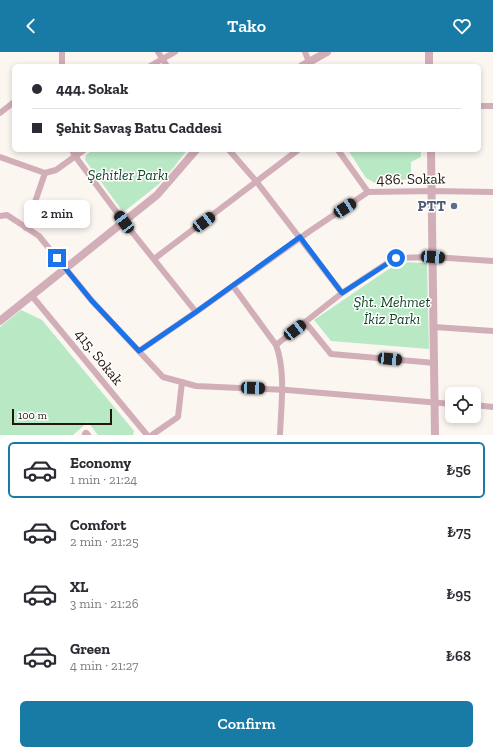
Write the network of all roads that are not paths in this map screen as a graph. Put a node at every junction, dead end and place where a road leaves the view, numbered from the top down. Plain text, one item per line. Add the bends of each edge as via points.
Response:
1 (62, 52) edge
2 (158, 52) edge
3 (175, 52) edge
4 (305, 52) edge
5 (327, 52) edge
6 (429, 52) edge
7 (163, 59) junction
8 (62, 64) edge
9 (154, 64) edge
10 (166, 64) edge
11 (305, 64) edge
12 (429, 64) edge
13 (12, 104) edge
14 (481, 106) edge
15 (493, 106) edge
16 (0, 113) edge
17 (194, 152) edge
18 (231, 152) edge
19 (295, 152) edge
20 (339, 152) edge
21 (431, 152) edge
22 (73, 153) edge
23 (0, 157) edge
24 (46, 173) junction
25 (256, 181) junction
26 (432, 191) junction
27 (368, 192) junction
28 (493, 192) edge
29 (0, 216) edge
30 (124, 222) junction
31 (26, 228) junction
32 (300, 237) junction
33 (433, 257) junction
34 (154, 259) junction
35 (493, 261) edge
36 (66, 269) junction
37 (233, 286) junction
38 (342, 293) junction
39 (32, 296) junction
40 (196, 312) junction
41 (0, 321) edge
42 (305, 322) junction
43 (434, 327) junction
44 (493, 331) edge
45 (276, 345) junction
46 (139, 351) junction
47 (435, 363) junction
48 (182, 382) junction
49 (282, 390) junction
50 (436, 402) junction
51 (445, 403) edge
52 (481, 406) edge
53 (493, 406) edge
54 (147, 435) edge
55 (152, 435) edge
56 (280, 435) edge
57 (435, 435) edge

1 - 8 street
2 - 7 street
3 - 7 street
4 - 11 street
5 - 11 street
6 - 12 street
7 - 9 street
7 - 10 street
13 - 16 street
14 - 15 street
17 - 30 street via 156,195
18 - 25 street
19 - 25 street
20 - 27 street
21 - 26 street
22 - 24 street via 56,170
22 - 30 street
23 - 24 street
24 - 31 street
25 - 32 street
25 - 34 street
26 - 27 street, 486. Sokak
26 - 28 street, 486. Sokak
26 - 33 street
27 - 32 street, 486. Sokak
29 - 31 street via 7,215
30 - 34 street
30 - 36 street
31 - 36 street via 39,236
32 - 37 street, 486. Sokak
32 - 38 street
33 - 35 street
33 - 38 street via 396,258
33 - 43 street
34 - 40 street
36 - 39 street
36 - 46 street
37 - 40 street, 486. Sokak
37 - 45 street
38 - 42 street
39 - 41 street
39 - 54 street, 415. Sokak
40 - 46 street, 486. Sokak
42 - 45 street
42 - 47 street via 331,354
43 - 44 street
43 - 47 street
45 - 49 street via 280,356
46 - 48 street via 163,377
47 - 50 street
48 - 49 street via 196,386
48 - 55 street via 178,417
49 - 50 street
49 - 56 street
50 - 51 street
50 - 57 street
52 - 53 street

